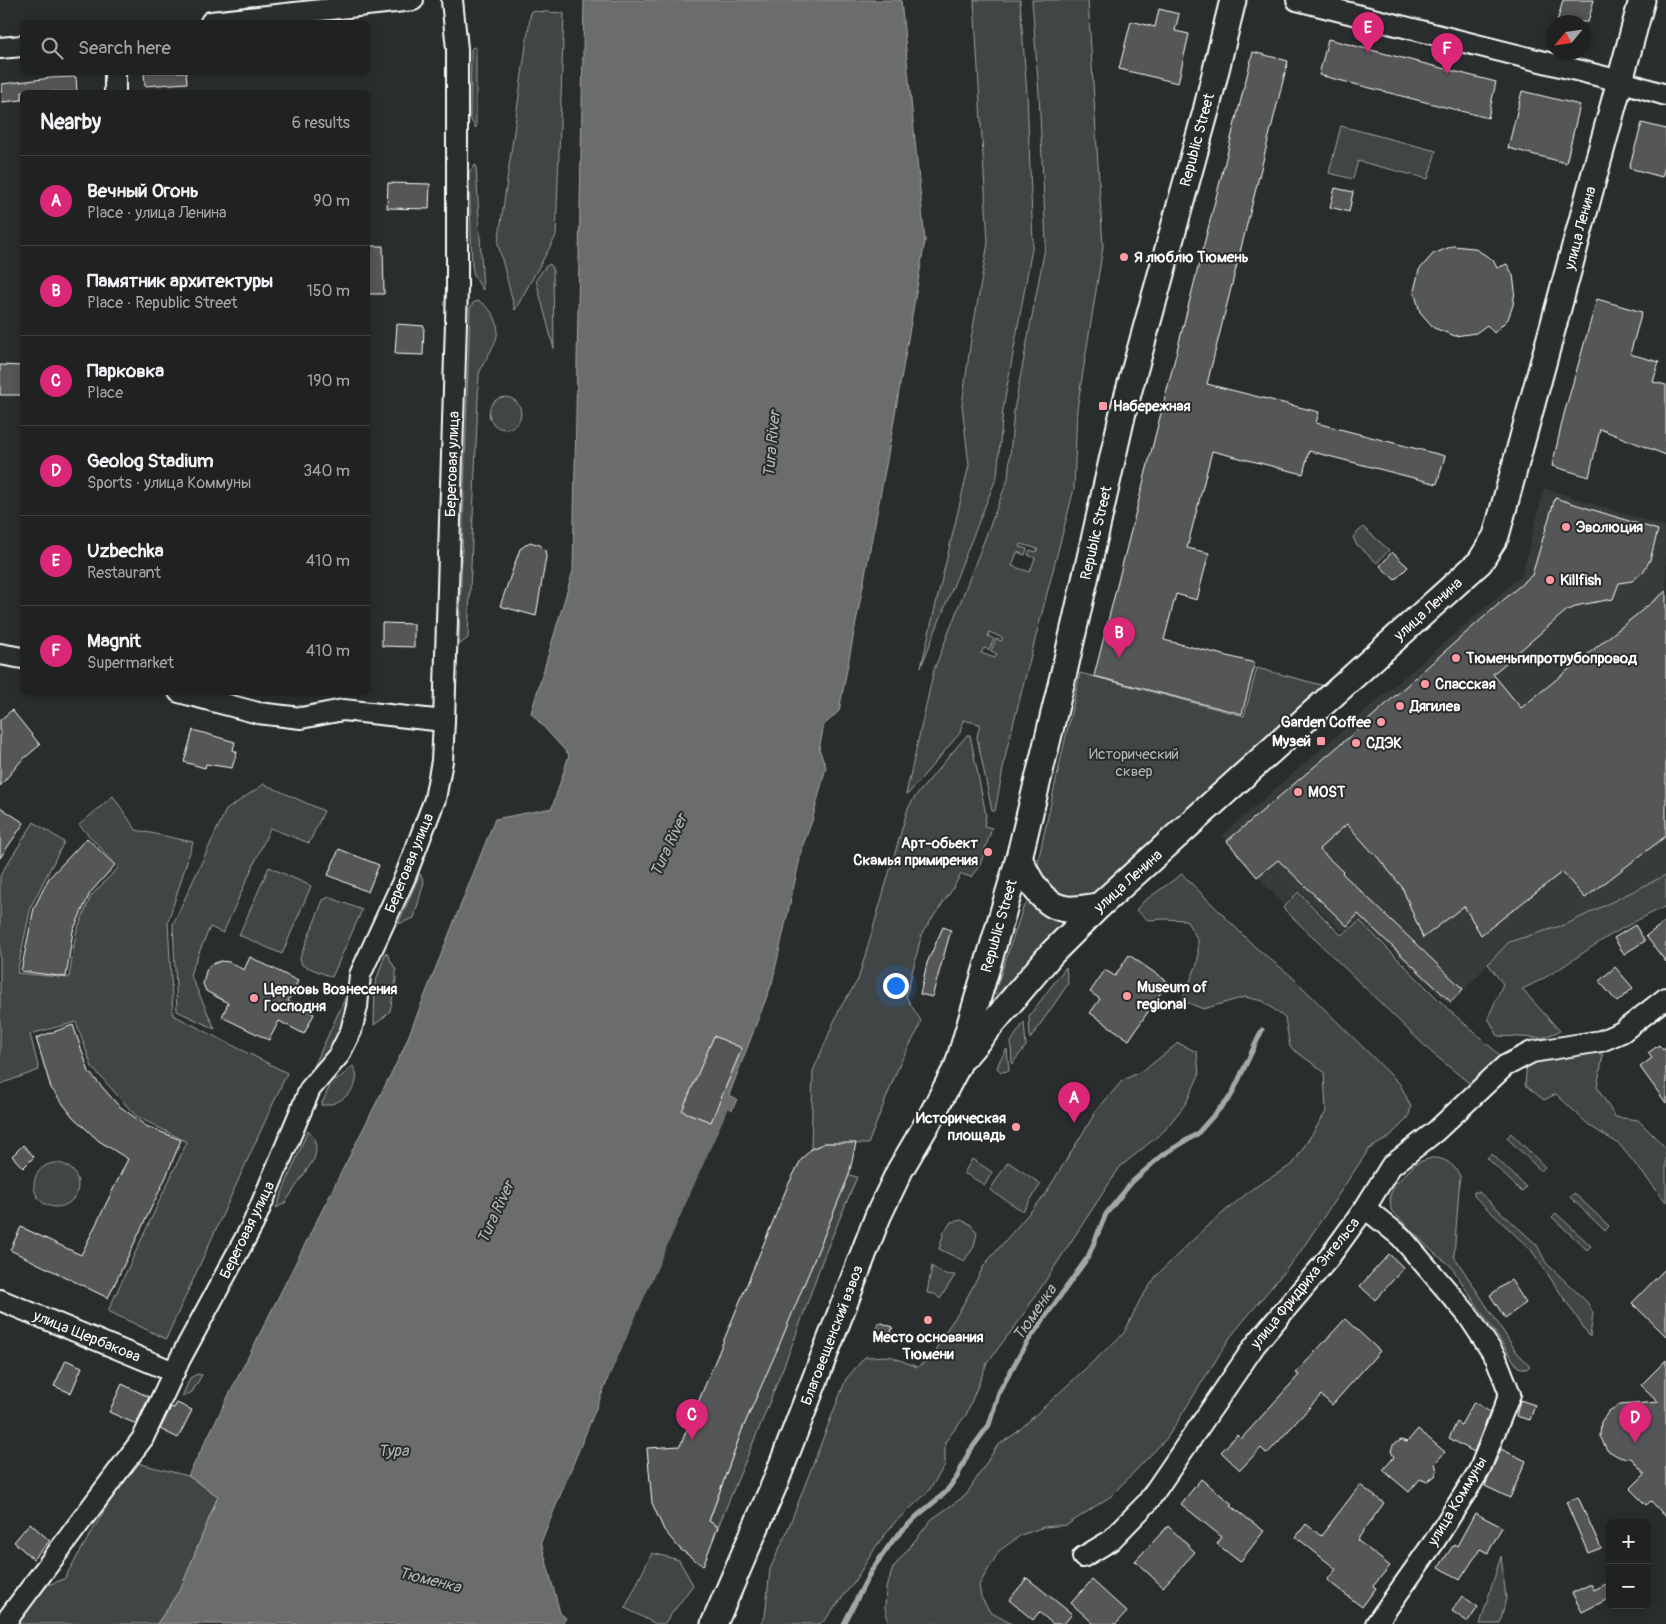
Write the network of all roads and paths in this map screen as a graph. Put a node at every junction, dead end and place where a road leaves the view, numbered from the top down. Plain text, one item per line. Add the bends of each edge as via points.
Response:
1 (413, 0) edge
2 (452, 0) edge
3 (1233, 0) edge
4 (1297, 0) edge
5 (1642, 0) edge
6 (229, 20) edge
7 (20, 46) edge
8 (0, 48) edge
9 (116, 75) edge
10 (1620, 80) junction
11 (115, 90) edge
12 (1666, 94) edge
13 (0, 654) edge
14 (20, 658) edge
15 (190, 695) edge
16 (444, 721) junction
17 (1019, 858) junction
18 (1099, 906) junction
19 (1666, 998) edge
20 (958, 1065) junction
21 (1365, 1208) junction
22 (0, 1300) edge
23 (174, 1372) junction
24 (1083, 1557) dead end
25 (717, 1618) edge
26 (4, 1624) edge
27 (1376, 1624) edge

1 - 6 street
2 - 16 street, Береговая улица via 457,49 457,279
3 - 17 main road, Republic Street via 1206,111 1123,412 1068,659
4 - 10 street
5 - 10 main road, улица Ленина
7 - 8 street
9 - 11 street
10 - 12 street
10 - 18 main road, улица Ленина via 1496,536 1480,562
13 - 14 street
15 - 16 street via 258,713 301,718 343,710
16 - 23 street, Береговая улица via 442,761 435,799 405,877 360,975 351,1031 339,1055 310,1089 253,1224
17 - 18 main road via 1032,883 1049,901 1065,909
17 - 20 main road, Republic Street
18 - 20 main road, улица Ленина via 1052,954
19 - 21 street, улица Фридриха Энгельса via 1622,1032 1602,1041 1532,1052 1505,1066 1436,1131 1391,1166
20 - 25 main road, Благовещенский взвоз via 878,1216 775,1483
21 - 24 street, улица Фридриха Энгельса via 1328,1259 1255,1344 1148,1503 1110,1541
21 - 27 street, улица Коммуны via 1401,1237 1467,1314 1496,1358 1510,1394 1478,1471 1434,1542
22 - 23 street, улица Щербакова
23 - 26 street, Береговая улица via 143,1438

